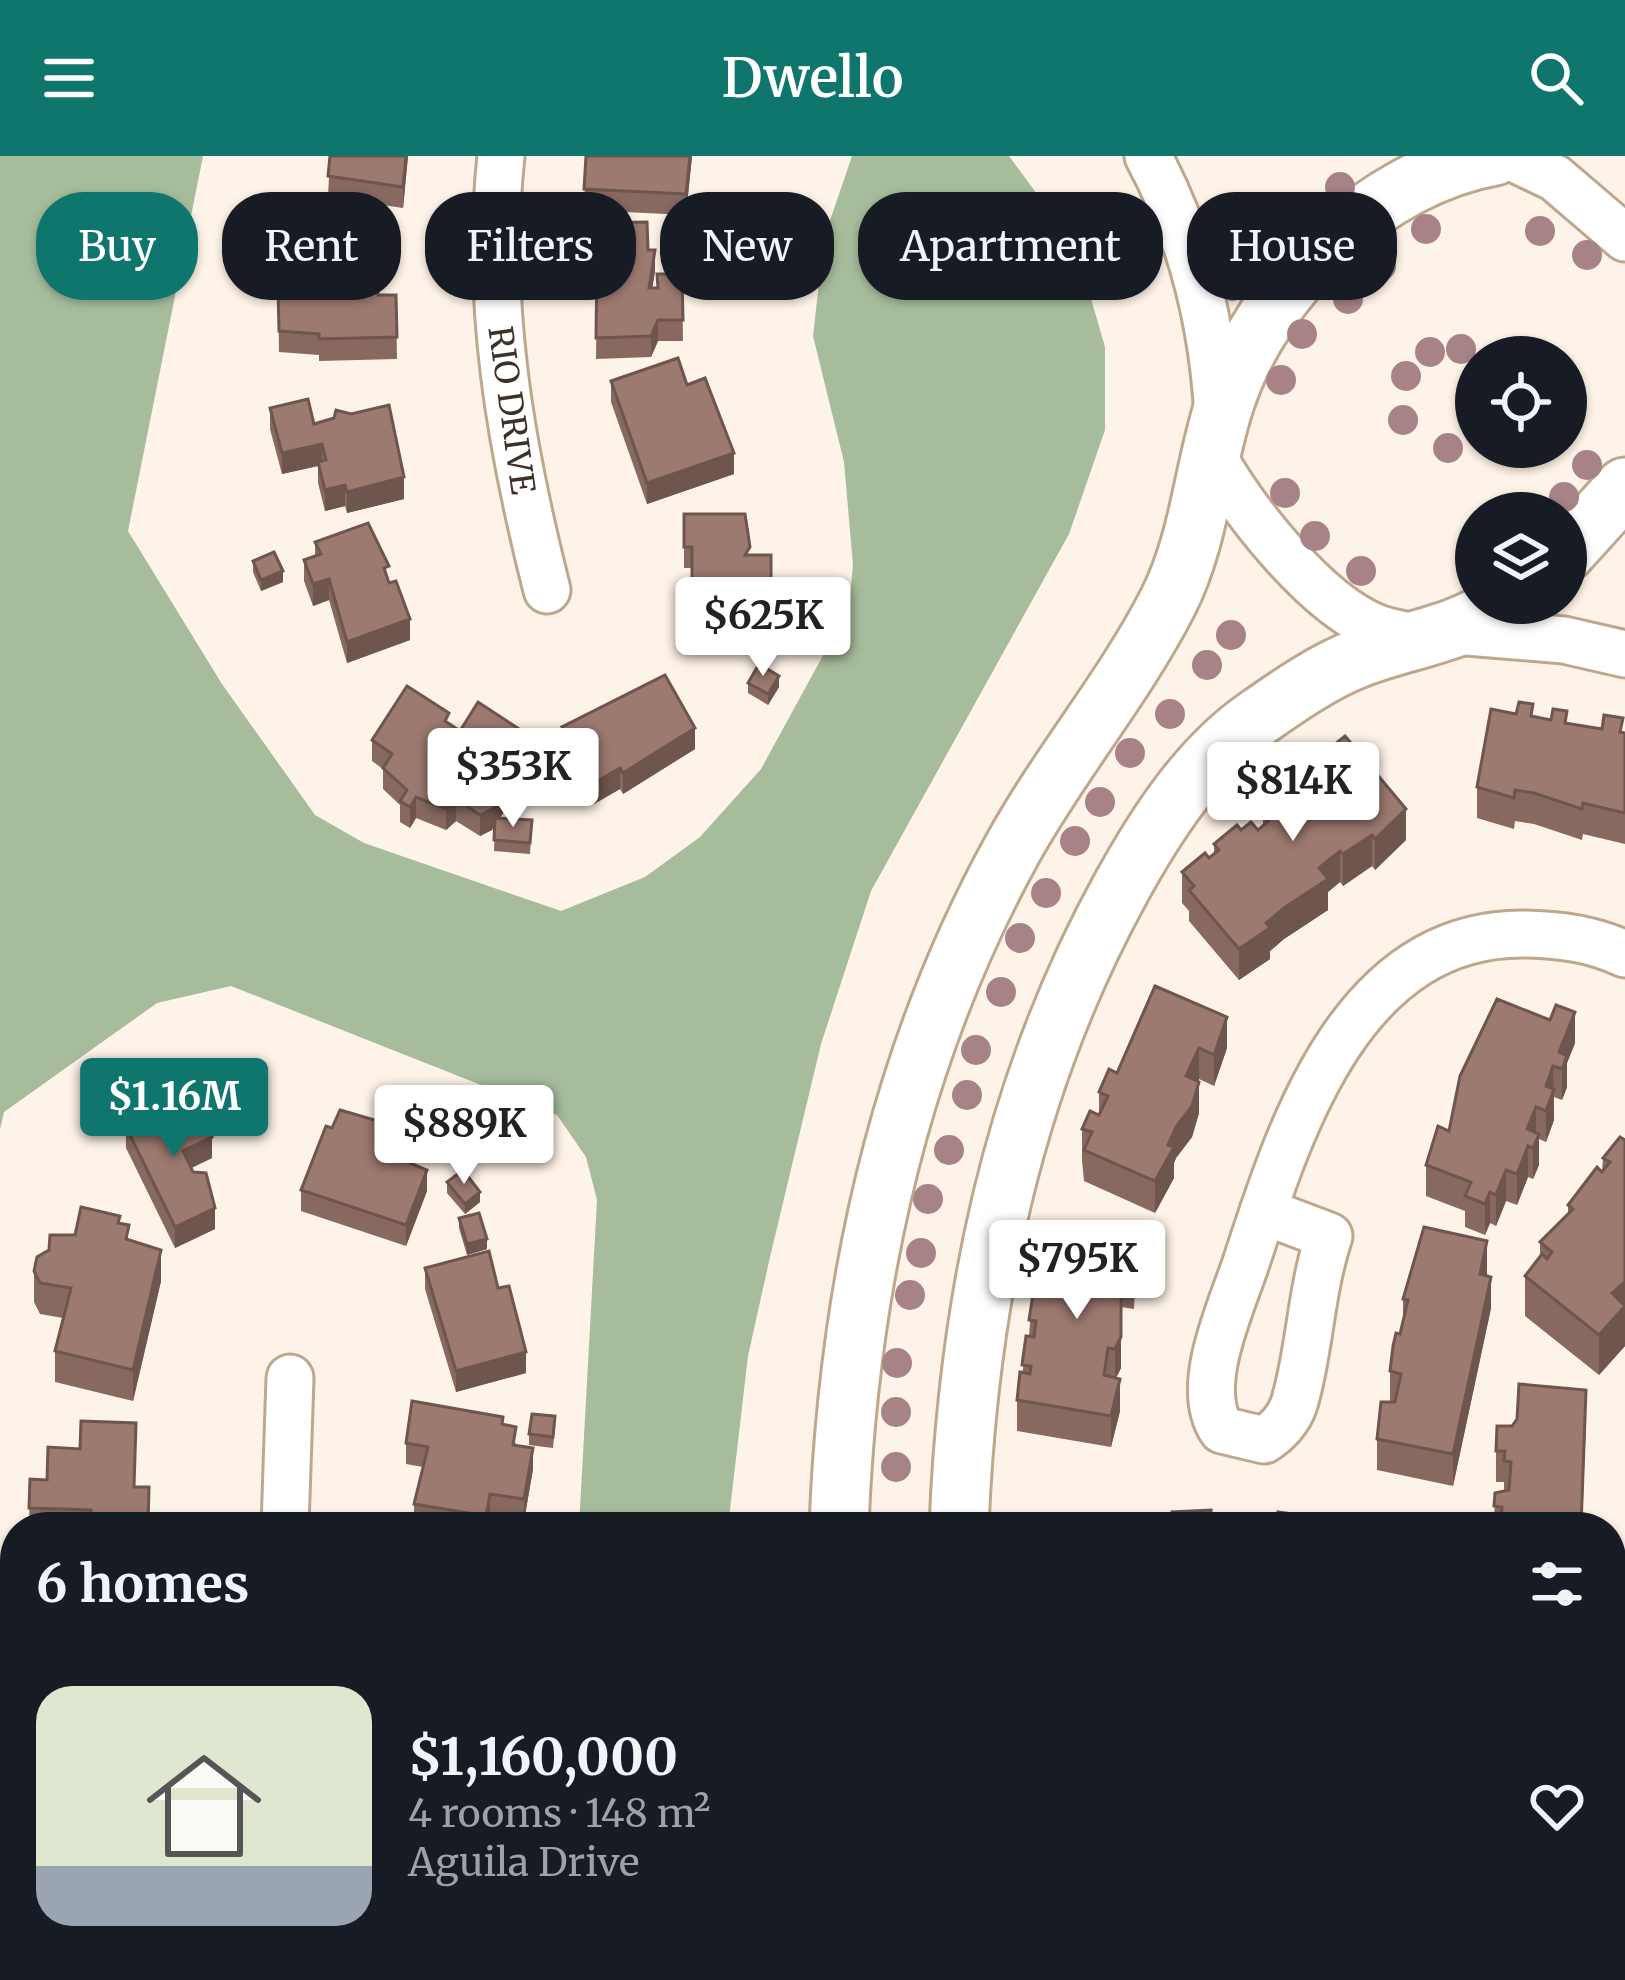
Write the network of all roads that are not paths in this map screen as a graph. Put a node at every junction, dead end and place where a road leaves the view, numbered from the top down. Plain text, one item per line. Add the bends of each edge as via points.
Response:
1 (501, 156) edge
2 (1148, 156) edge
3 (1473, 157) edge
4 (1625, 238) edge
5 (1215, 441) junction
6 (1625, 487) edge
7 (1587, 529) edge
8 (547, 590) dead end
9 (1460, 624) edge
10 (1625, 654) edge
11 (1625, 954) edge
12 (1263, 1211) dead end
13 (290, 1378) dead end
14 (286, 1512) edge
15 (840, 1512) edge
16 (960, 1512) edge

1 - 8 street, RIO DRIVE via 497,311 512,439
2 - 5 street via 1195,266 1215,366
3 - 4 street via 1555,178
3 - 5 street via 1379,205 1301,272 1262,323
5 - 9 street via 1245,510 1315,582 1376,628
5 - 15 street via 1193,541 1169,600 1020,836 929,1030 866,1269
6 - 7 street
9 - 10 street
9 - 16 street via 1355,659 1252,721 1154,830 1042,1059 996,1220 970,1361
11 - 12 street via 1564,935 1510,934 1451,948 1394,979 1354,1021 1311,1090
13 - 14 street

